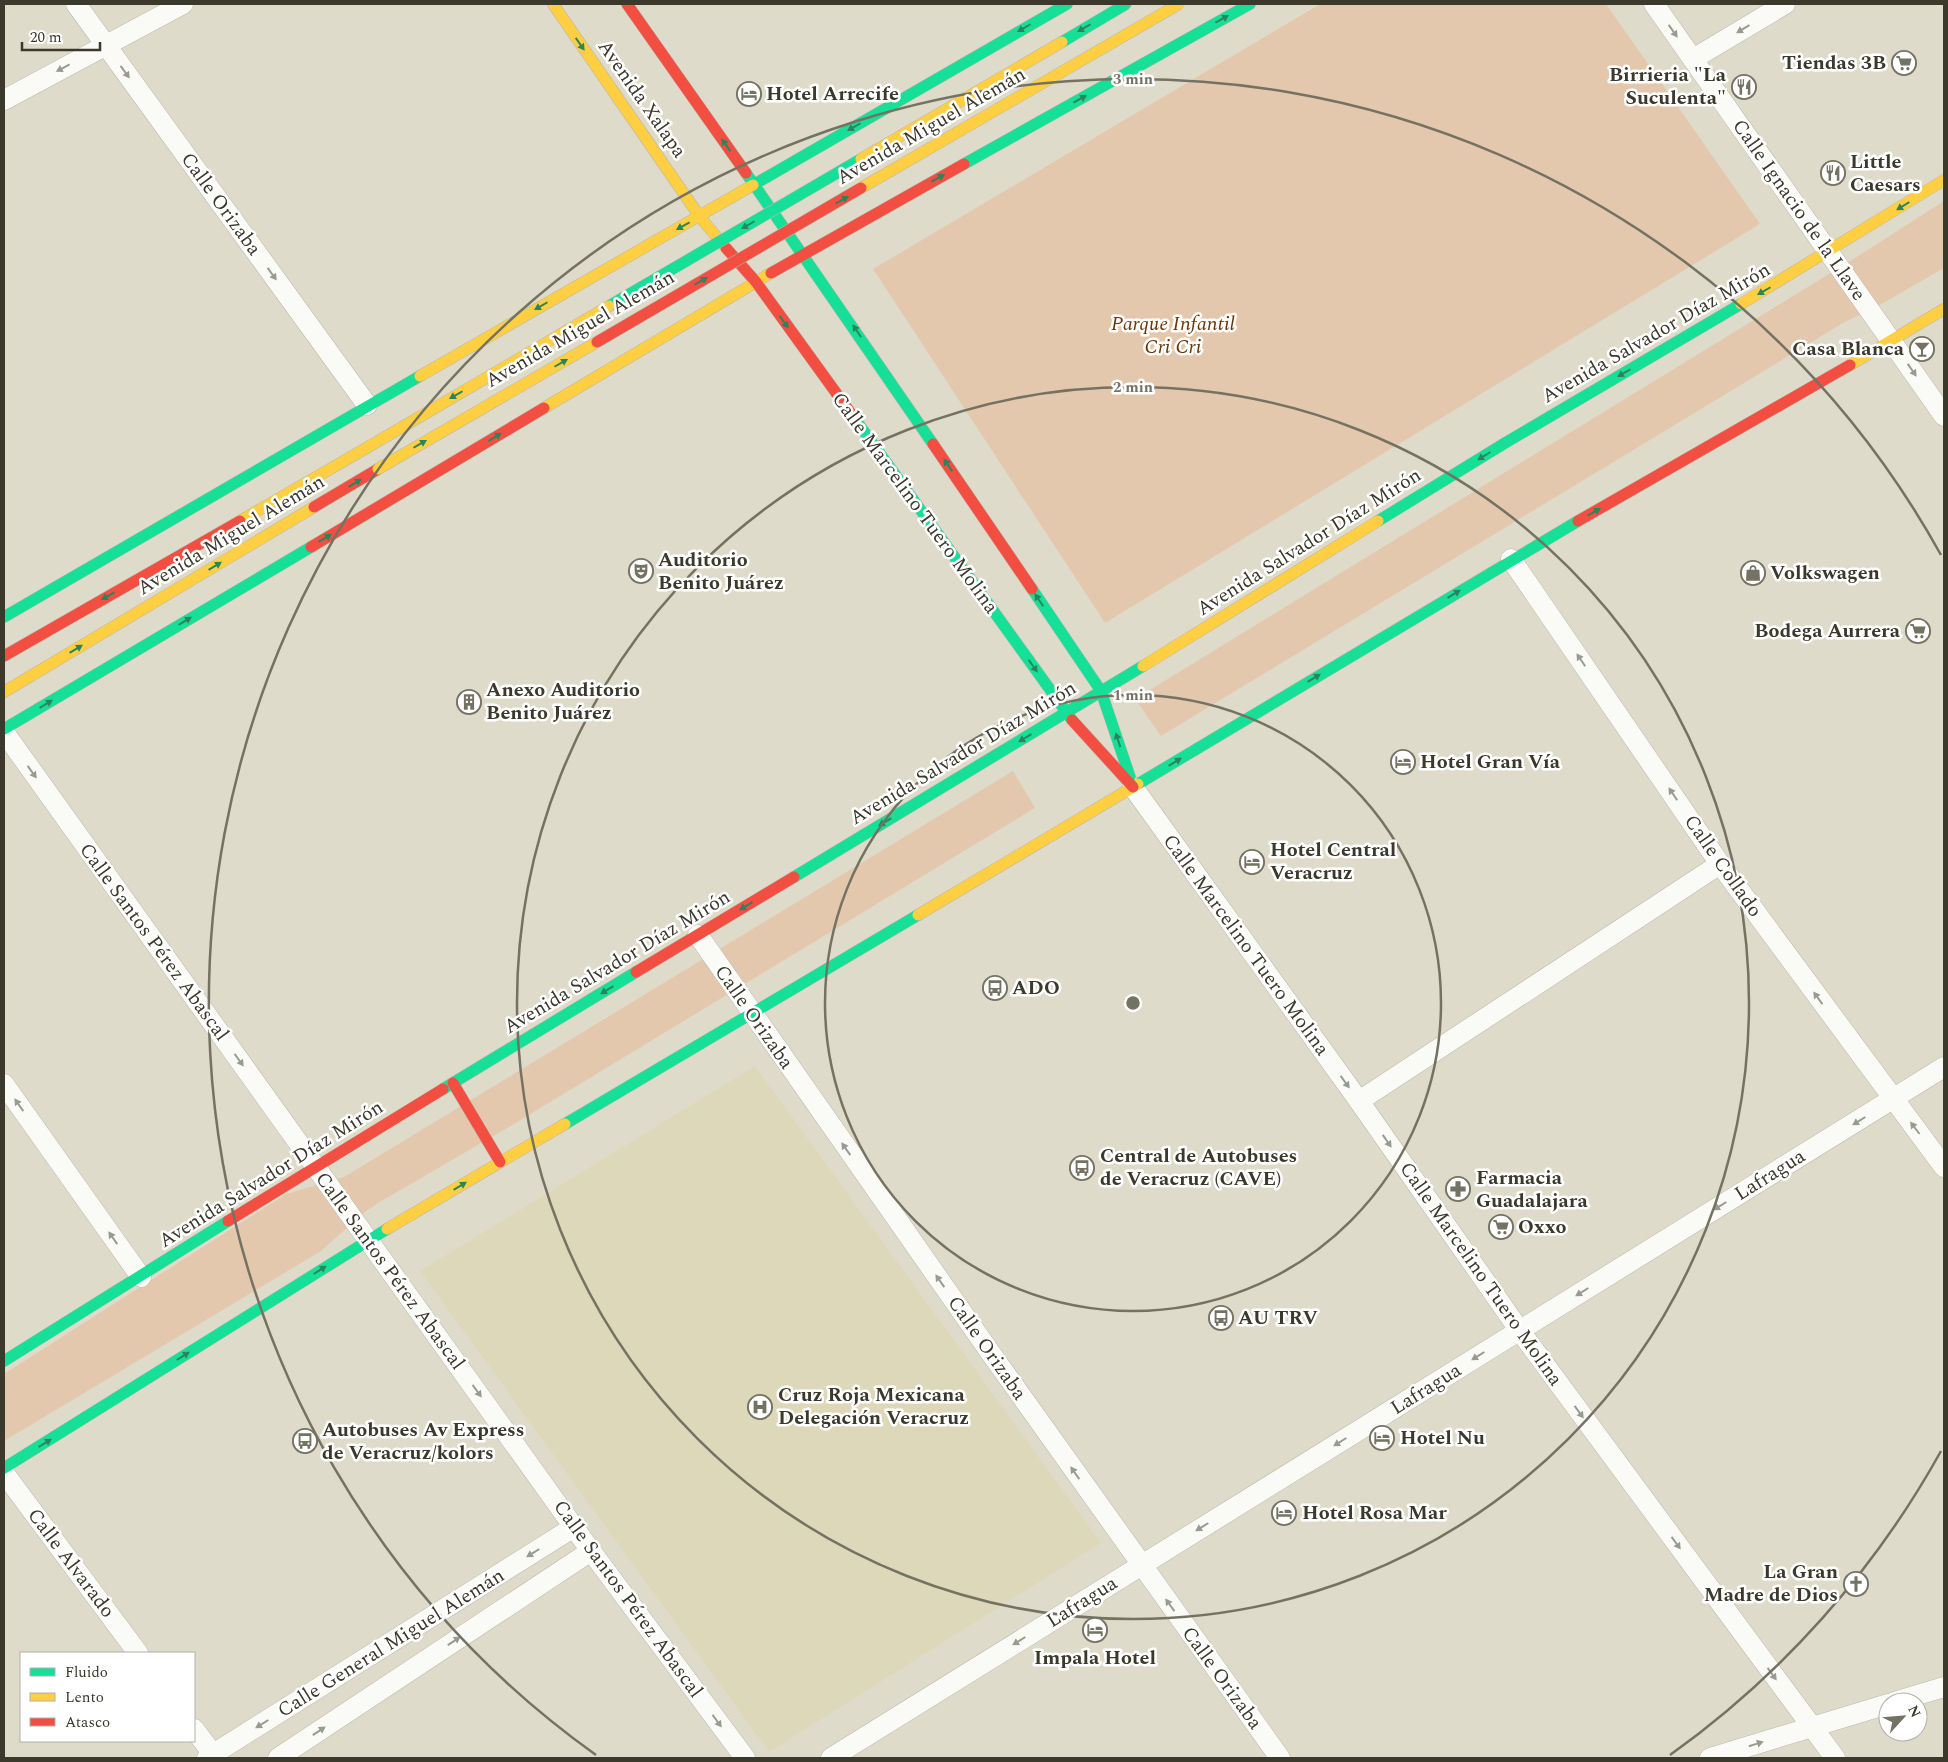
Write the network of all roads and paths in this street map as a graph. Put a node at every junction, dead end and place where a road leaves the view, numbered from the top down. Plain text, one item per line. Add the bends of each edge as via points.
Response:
1 (76, 4) edge
2 (183, 4) edge
3 (553, 4) edge
4 (627, 4) edge
5 (1065, 4) edge
6 (1126, 4) edge
7 (1179, 4) edge
8 (1250, 4) edge
9 (1654, 4) edge
10 (1785, 4) edge
11 (106, 45) junction
12 (1693, 59) junction
13 (4, 100) edge
14 (872, 116) junction
15 (1944, 180) edge
16 (754, 185) junction
17 (922, 187) junction
18 (700, 216) junction
19 (1828, 253) junction
20 (804, 254) junction
21 (756, 282) junction
22 (579, 284) junction
23 (595, 287) dead end
24 (614, 290) dead end
25 (1944, 309) edge
26 (1892, 342) junction
27 (626, 358) junction
28 (367, 405) junction
29 (1944, 416) edge
30 (1512, 559) junction
31 (4, 617) edge
32 (4, 656) edge
33 (1101, 691) junction
34 (4, 692) edge
35 (1066, 712) junction
36 (4, 731) edge
37 (1133, 787) junction
38 (1720, 864) junction
39 (698, 935) junction
40 (751, 1013) junction
41 (1944, 1067) edge
42 (453, 1083) junction
43 (4, 1084) edge
44 (1893, 1099) junction
45 (1359, 1101) junction
46 (500, 1162) junction
47 (315, 1166) junction
48 (1944, 1167) edge
49 (368, 1240) junction
50 (141, 1278) junction
51 (1520, 1331) junction
52 (4, 1361) edge
53 (4, 1468) edge
54 (4, 1473) edge
55 (574, 1527) junction
56 (591, 1550) junction
57 (1141, 1565) junction
58 (137, 1652) edge
59 (1944, 1687) edge
60 (1927, 1692) edge
61 (1878, 1707) edge
62 (1810, 1727) junction
63 (195, 1731) edge
64 (212, 1757) edge
65 (278, 1758) edge
66 (745, 1758) edge
67 (831, 1758) edge
68 (1280, 1758) edge
69 (1710, 1758) edge
70 (1835, 1758) edge

1 - 11 street, Calle Orizaba
2 - 11 street
3 -> 18 main road, Avenida Xalapa
16 -> 4 main road
5 -> 14 main road
6 -> 32 main road, Avenida Miguel Alemán, bridge
34 -> 7 main road, Avenida Miguel Alemán, bridge via 378,469
17 -> 8 main road
9 -> 12 street, Calle Ignacio de la Llave
10 -> 12 street
11 -> 13 street
11 -> 28 street, Calle Orizaba
12 - 19 street, Calle Ignacio de la Llave
14 -> 16 main road
14 - 17 main road via 871,146 886,171 900,180
15 -> 19 main road, Avenida Salvador Díaz Mirón
16 - 18 main road
16 - 20 main road, Calle Marcelino Tuero Molina
17 - 20 main road
18 - 21 main road, Calle Marcelino Tuero Molina
18 -> 22 main road
19 - 26 street, Calle Ignacio de la Llave
19 -> 33 main road, Avenida Salvador Díaz Mirón via 1505,443
20 - 21 main road
33 -> 20 main road, Calle Marcelino Tuero Molina
21 - 27 main road
21 -> 35 main road, Calle Marcelino Tuero Molina
22 - 23 main road
22 -> 28 main road
24 - 27 main road via 634,337
25 - 26 main road
26 -> 29 street, Calle Ignacio de la Llave
30 -> 26 main road
36 -> 27 main road
28 - 31 main road
37 -> 30 main road
38 -> 30 street, Calle Collado
33 - 35 main road, Avenida Salvador Díaz Mirón
37 -> 33 main road, Calle Marcelino Tuero Molina
35 - 37 main road, Calle Marcelino Tuero Molina
35 -> 39 main road, Avenida Salvador Díaz Mirón
36 -> 47 street, Calle Santos Pérez Abascal
37 - 40 main road
37 -> 45 street, Calle Marcelino Tuero Molina
44 -> 38 street, Calle Collado
38 - 45 street
39 - 40 street, Calle Orizaba
39 -> 42 main road, Avenida Salvador Díaz Mirón
40 - 46 main road
57 -> 40 street, Calle Orizaba
41 - 44 street, Lafragua
42 - 46 main road
42 - 47 main road, Avenida Salvador Díaz Mirón
50 -> 43 street
48 -> 44 street, Calle Collado
44 -> 51 street, Lafragua
45 -> 51 street, Calle Marcelino Tuero Molina
49 -> 46 main road
47 - 49 street, Calle Santos Pérez Abascal
47 - 50 main road, Avenida Salvador Díaz Mirón
53 -> 49 main road
49 -> 55 street, Calle Santos Pérez Abascal
50 - 52 main road, Avenida Salvador Díaz Mirón
51 -> 57 street, Lafragua
51 -> 62 street, Calle Marcelino Tuero Molina
54 - 58 street, Calle Alvarado
55 - 56 street, Calle Santos Pérez Abascal
55 -> 64 street, Calle General Miguel Alemán
65 -> 56 street, Calle General Miguel Alemán
56 -> 66 street, Calle Santos Pérez Abascal
57 -> 67 street, Lafragua
68 -> 57 street, Calle Orizaba
59 - 60 street
61 - 62 street
69 -> 62 street
62 - 70 street, Calle Marcelino Tuero Molina
63 - 64 street

